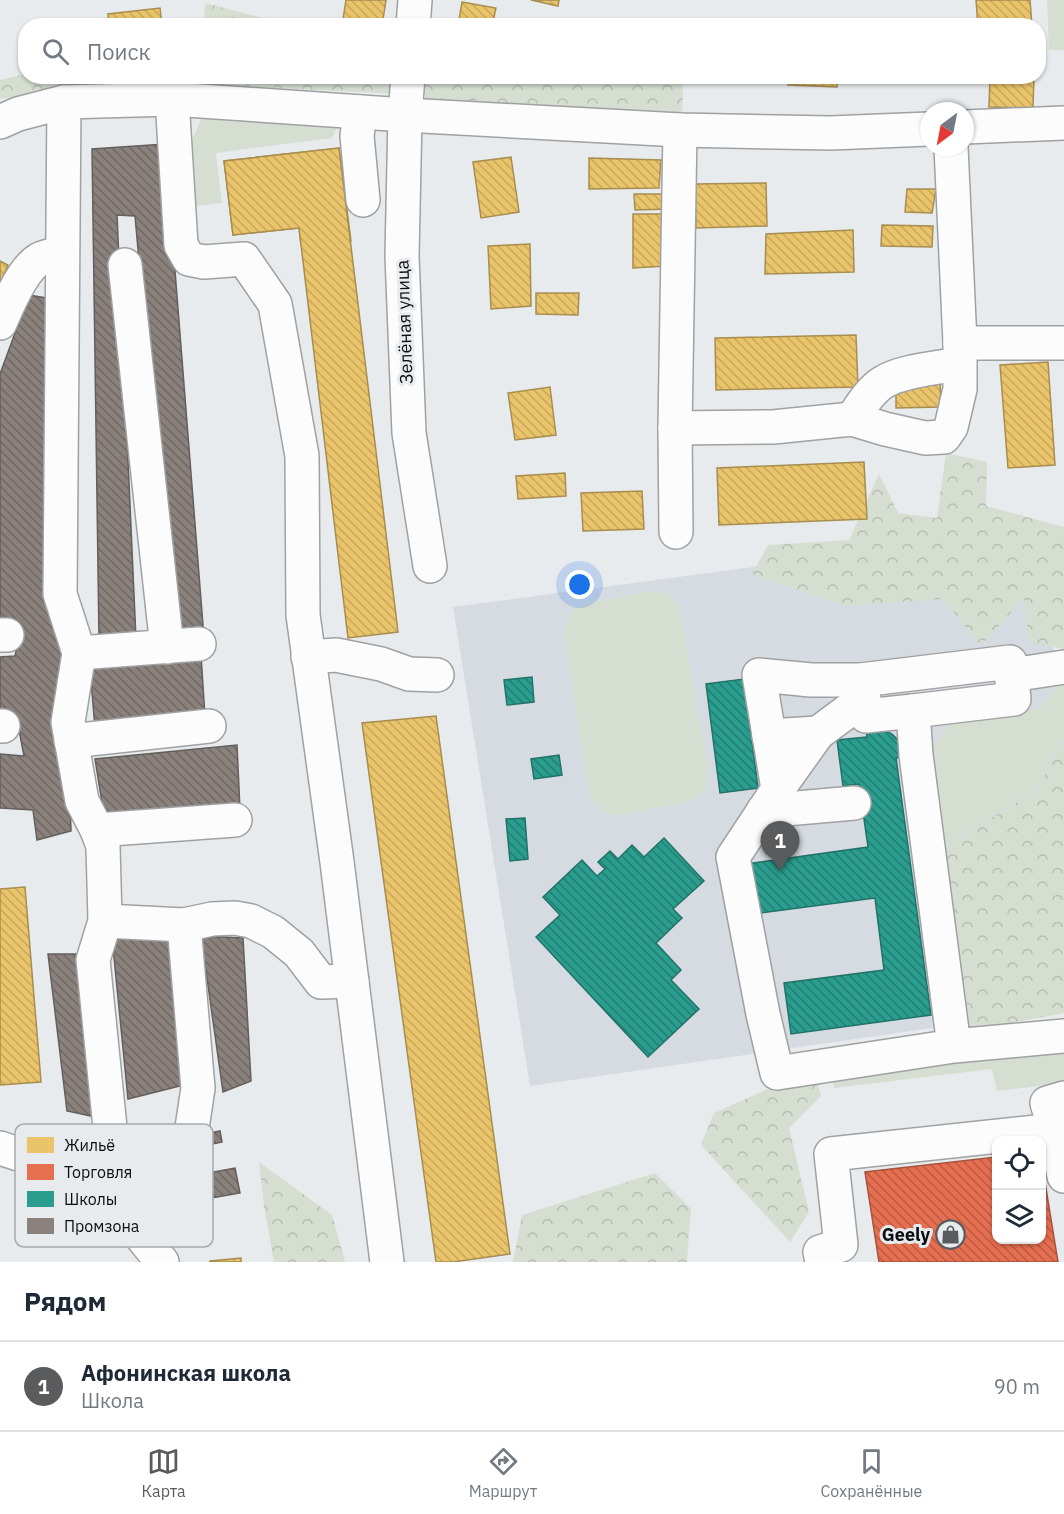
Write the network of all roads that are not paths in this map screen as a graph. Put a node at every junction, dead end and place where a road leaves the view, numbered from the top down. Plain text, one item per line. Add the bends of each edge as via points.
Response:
1 (416, 0) edge
2 (414, 18) edge
3 (407, 84) edge
4 (172, 99) junction
5 (63, 102) junction
6 (360, 112) junction
7 (405, 115) junction
8 (0, 122) edge
9 (1064, 123) edge
10 (974, 127) edge
11 (920, 129) edge
12 (680, 130) junction
13 (951, 156) edge
14 (363, 200) dead end
15 (62, 253) junction
16 (125, 266) dead end
17 (0, 323) edge
18 (1064, 343) edge
19 (959, 354) junction
20 (852, 419) junction
21 (675, 428) junction
22 (676, 532) dead end
23 (430, 566) dead end
24 (79, 653) junction
25 (308, 657) junction
26 (1064, 667) edge
27 (437, 675) dead end
28 (1012, 675) junction
29 (862, 690) junction
30 (913, 711) junction
31 (209, 726) dead end
32 (818, 733) junction
33 (769, 736) junction
34 (71, 741) junction
35 (771, 800) junction
36 (854, 803) dead end
37 (235, 820) dead end
38 (97, 830) junction
39 (105, 921) junction
40 (184, 925) junction
41 (352, 981) junction
42 (1064, 1036) edge
43 (954, 1046) junction
44 (1064, 1098) edge
45 (110, 1124) edge
46 (193, 1124) edge
47 (1055, 1130) junction
48 (0, 1148) edge
49 (15, 1153) edge
50 (1064, 1176) edge
51 (150, 1247) edge
52 (162, 1262) edge
53 (387, 1262) edge
54 (822, 1262) edge

1 - 2 street
3 - 7 street, Зелёная улица
4 - 5 street
4 - 6 street
4 - 25 street via 181,245 189,259 244,259 275,304 302,456 303,615
5 - 8 street
5 - 15 street
6 - 7 street
6 - 14 street via 357,136
7 - 12 street
7 - 23 street, Зелёная улица via 402,256 409,433
9 - 10 street
11 - 12 street via 831,133
12 - 21 street
13 - 19 street
15 - 17 street via 39,260 25,273
15 - 24 street via 60,594
16 - 24 street via 183,646
18 - 19 street
19 - 20 street via 883,383
19 - 20 street via 960,389 951,427 944,437 925,438
20 - 21 street via 773,427
21 - 22 street
24 - 34 street via 68,722
25 - 27 street via 336,655 409,674
25 - 41 street
26 - 28 street
28 - 29 street via 1010,662
28 - 30 street via 1014,699
29 - 30 street via 866,716
29 - 32 street
29 - 33 street via 759,675
30 - 43 street
31 - 34 street
32 - 33 street
32 - 35 street
33 - 35 street
34 - 38 street via 82,801
35 - 36 street
35 - 43 street via 733,857 777,1073
37 - 38 street
38 - 39 street via 103,846
39 - 40 street
39 - 45 street via 93,960
40 - 41 street via 212,919 251,921 273,932 299,953 321,982
40 - 46 street via 198,1088
41 - 53 street
42 - 43 street
44 - 47 street via 1047,1103
47 - 50 street
47 - 54 street via 831,1155 841,1245 820,1251
48 - 49 street
51 - 52 street

